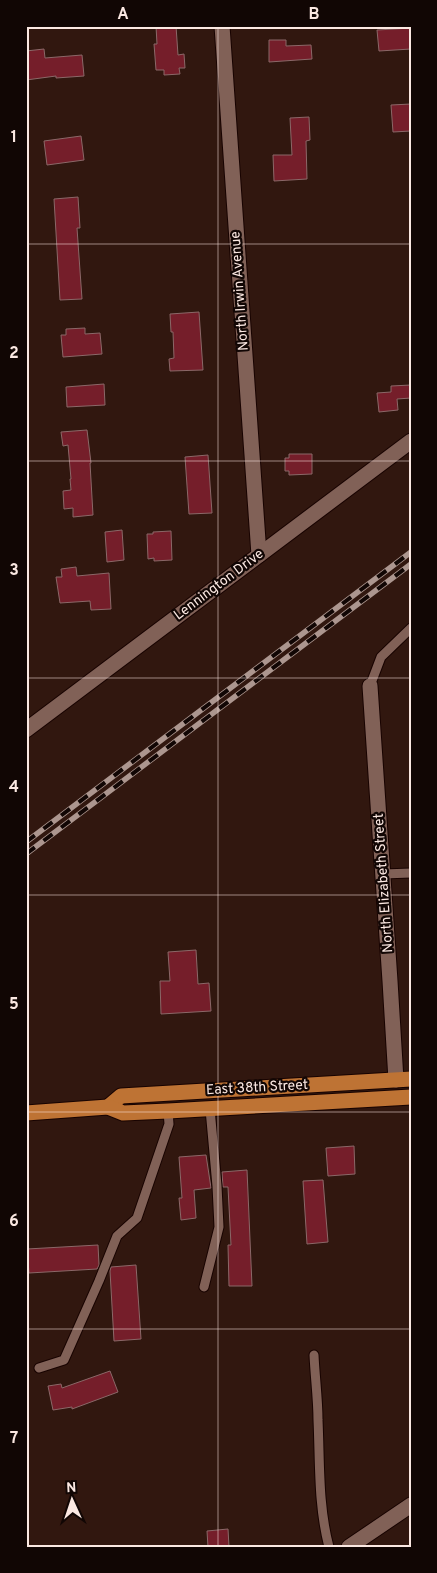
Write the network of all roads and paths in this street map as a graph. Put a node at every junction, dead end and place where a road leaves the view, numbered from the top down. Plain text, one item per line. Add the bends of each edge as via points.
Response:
1 (222, 26) edge
2 (411, 441) edge
3 (259, 555) junction
4 (411, 628) edge
5 (370, 686) joint
6 (26, 730) edge
7 (411, 873) edge
8 (383, 874) junction
9 (403, 1080) edge
10 (411, 1097) edge
11 (108, 1107) junction
12 (210, 1109) junction
13 (168, 1111) junction
14 (26, 1113) edge
15 (204, 1287) dead end
16 (314, 1355) dead end
17 (39, 1368) dead end
18 (411, 1504) edge
19 (329, 1547) edge
20 (349, 1547) edge

1 - 3 street, North Irwin Avenue
2 - 3 street, Lennington Drive
3 - 6 street, Lennington Drive
4 - 5 lane via 381,657
5 - 8 street, North Elizabeth Street
7 - 8 lane
8 - 9 street, North Elizabeth Street
9 - 11 main road, East 38th Street via 121,1096
10 - 12 main road, East 38th Street
11 - 13 main road, East 38th Street via 123,1113
11 - 14 main road, East 38th Street
12 - 13 main road, East 38th Street
12 - 15 lane via 219,1227
13 - 17 lane via 169,1124 137,1218 116,1236 64,1360
16 - 19 lane via 321,1499
18 - 20 street

